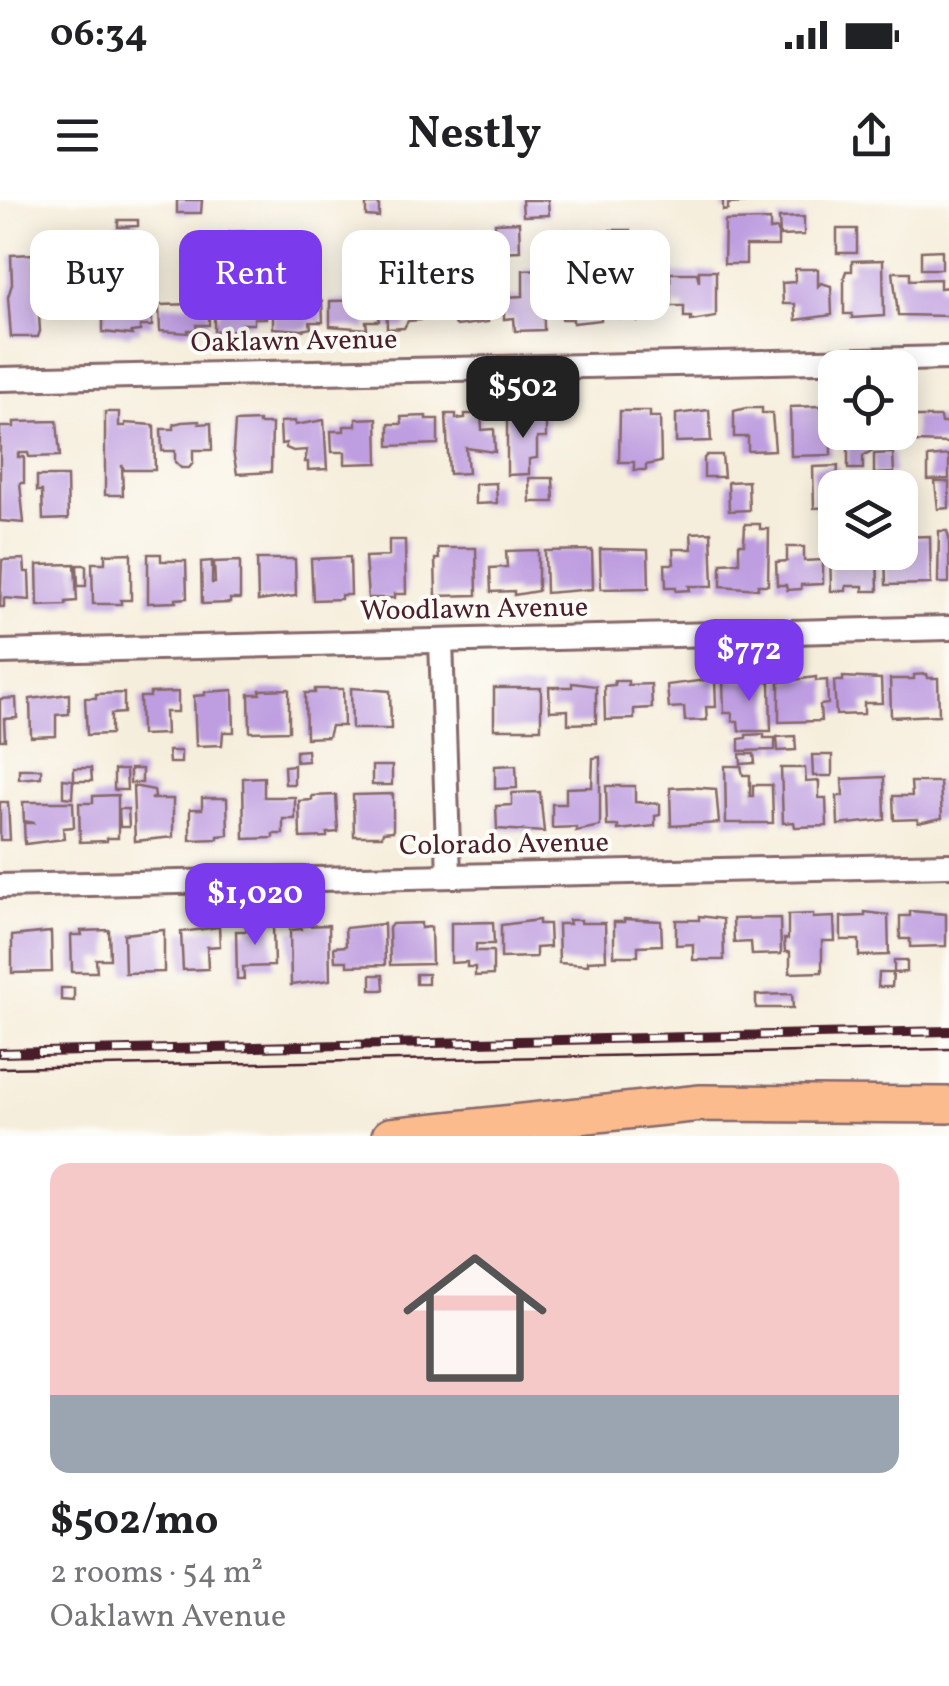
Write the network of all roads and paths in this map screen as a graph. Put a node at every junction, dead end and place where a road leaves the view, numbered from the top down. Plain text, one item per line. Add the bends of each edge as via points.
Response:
1 (949, 358) edge
2 (0, 378) edge
3 (949, 628) edge
4 (441, 640) junction
5 (0, 652) edge
6 (949, 865) edge
7 (449, 876) junction
8 (0, 886) edge
9 (949, 1105) edge
10 (390, 1136) edge

1 - 2 street, Oaklawn Avenue
3 - 4 street, Woodlawn Avenue
4 - 5 street, Woodlawn Avenue
4 - 7 street
6 - 7 street, Colorado Avenue
7 - 8 street, Colorado Avenue
9 - 10 highway via 700,1103

